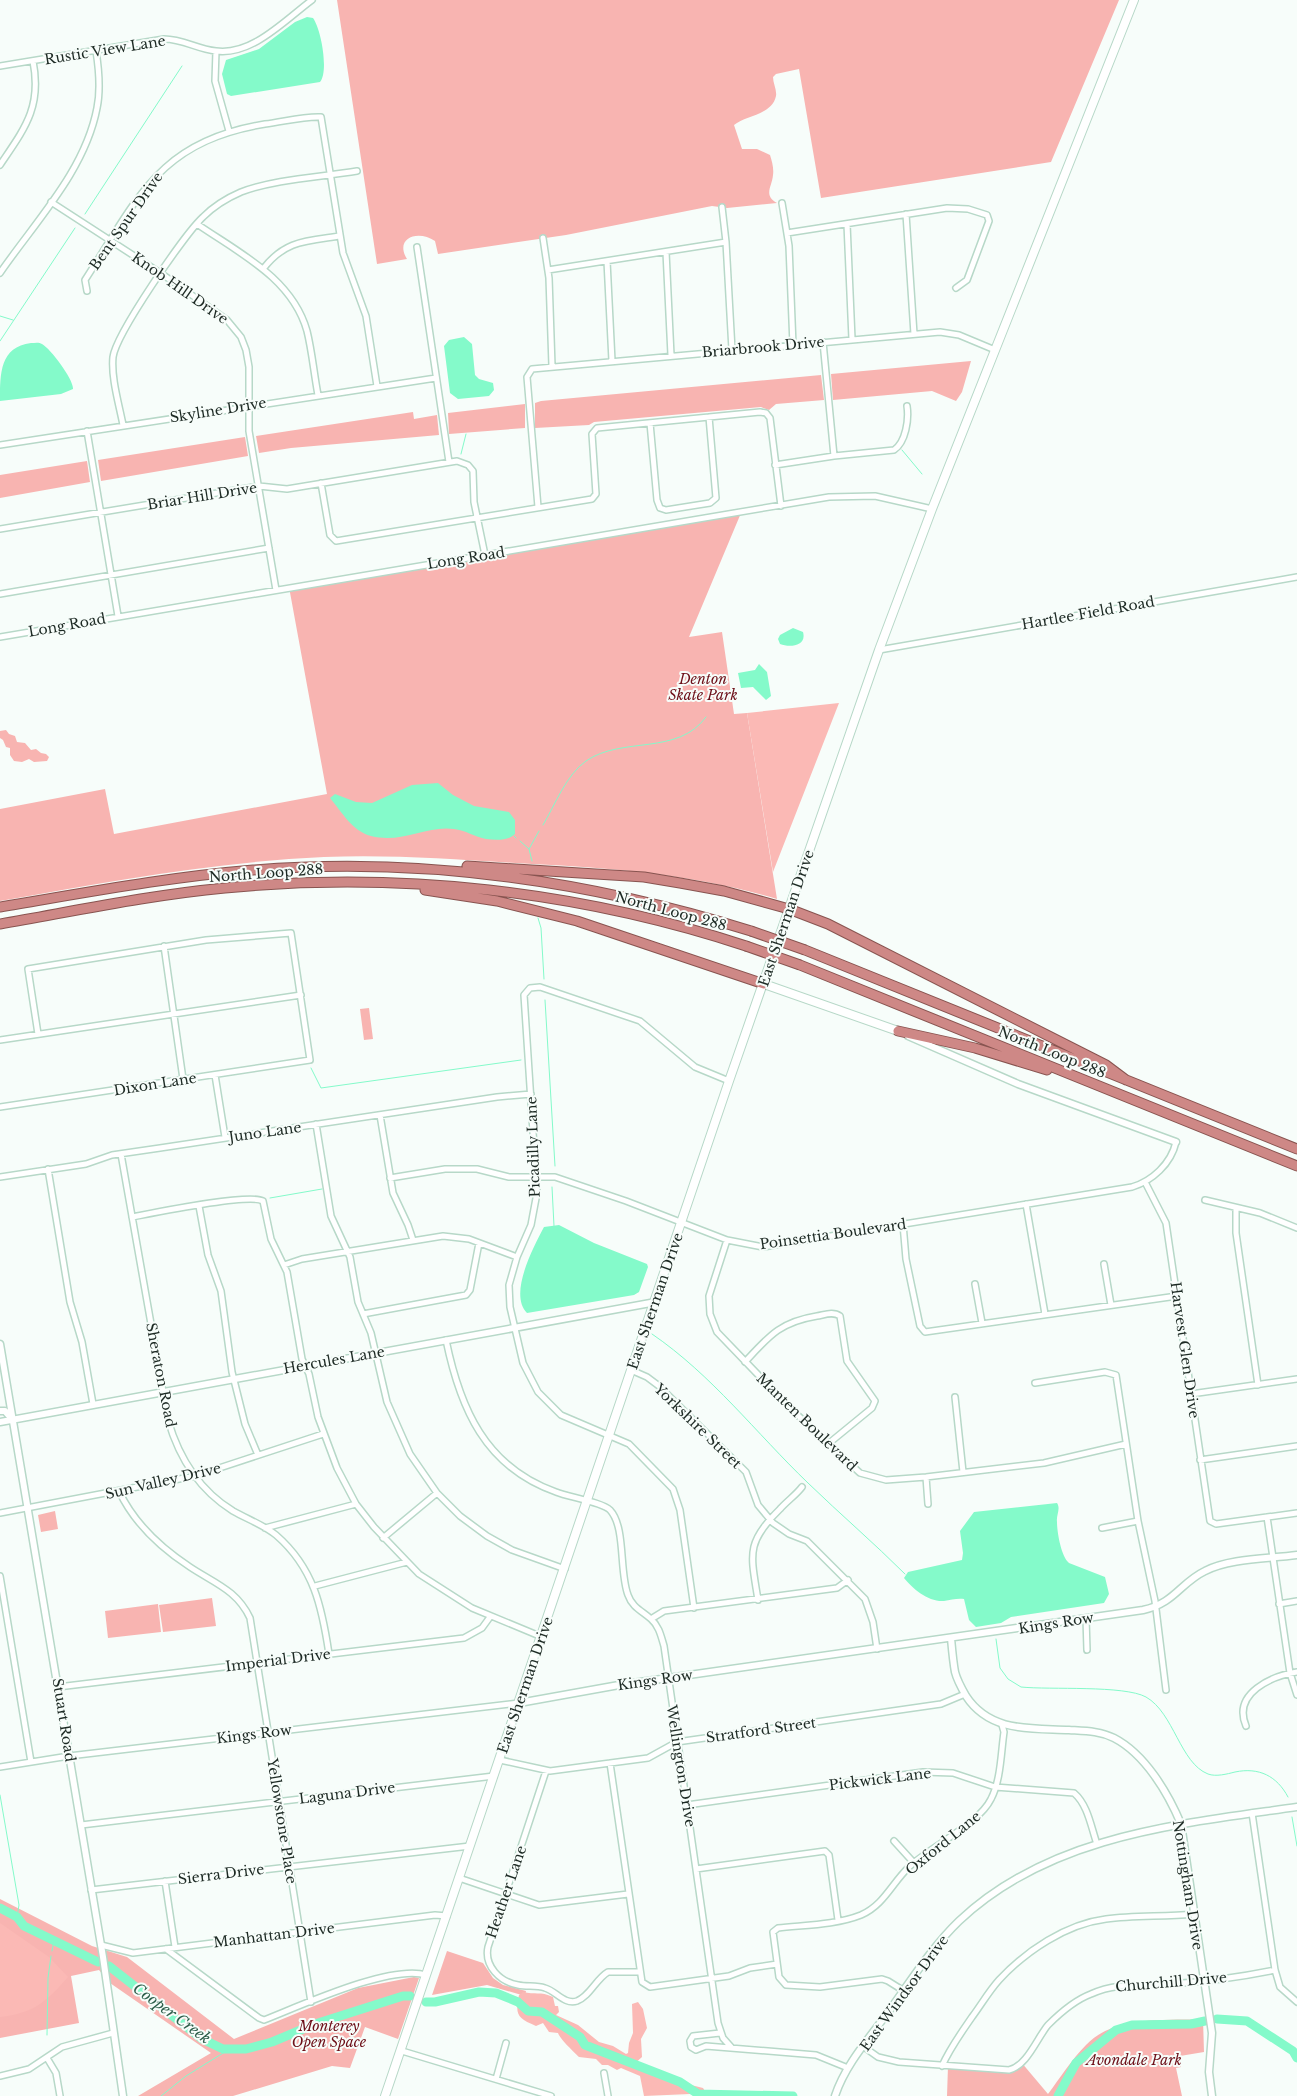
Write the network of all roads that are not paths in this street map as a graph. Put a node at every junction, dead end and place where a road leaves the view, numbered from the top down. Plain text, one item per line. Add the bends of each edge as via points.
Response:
1 (312, 0) edge
2 (1134, 0) edge
3 (96, 51) junction
4 (216, 52) junction
5 (33, 61) junction
6 (0, 66) edge
7 (229, 131) junction
8 (0, 165) edge
9 (357, 171) dead end
10 (332, 176) junction
11 (51, 202) junction
12 (782, 202) dead end
13 (722, 207) dead end
14 (906, 214) junction
15 (197, 224) junction
16 (847, 224) junction
17 (787, 233) junction
18 (340, 236) junction
19 (543, 238) dead end
20 (111, 240) junction
21 (726, 242) junction
22 (417, 247) dead end
23 (666, 252) junction
24 (607, 261) junction
25 (263, 269) junction
26 (548, 270) junction
27 (0, 272) edge
28 (162, 274) junction
29 (956, 288) dead end
30 (86, 291) dead end
31 (914, 334) junction
32 (852, 339) junction
33 (823, 342) junction
34 (793, 345) junction
35 (732, 350) junction
36 (995, 350) junction
37 (671, 356) junction
38 (612, 361) junction
39 (552, 366) junction
40 (436, 378) junction
41 (377, 386) junction
42 (318, 395) junction
43 (250, 405) junction
44 (907, 406) dead end
45 (709, 417) junction
46 (650, 422) junction
47 (123, 425) junction
48 (88, 431) junction
49 (0, 445) edge
50 (834, 456) junction
51 (449, 462) junction
52 (775, 465) junction
53 (321, 483) junction
54 (259, 486) junction
55 (781, 506) junction
56 (538, 507) junction
57 (932, 509) junction
58 (101, 512) junction
59 (478, 518) junction
60 (0, 529) edge
61 (269, 548) junction
62 (484, 555) junction
63 (111, 575) junction
64 (1297, 577) edge
65 (276, 590) junction
66 (0, 594) edge
67 (118, 616) junction
68 (0, 637) edge
69 (878, 650) junction
70 (420, 868) junction
71 (365, 882) junction
72 (0, 907) edge
73 (789, 909) junction
74 (0, 924) edge
75 (164, 946) junction
76 (764, 984) junction
77 (301, 995) junction
78 (173, 1014) junction
79 (898, 1031) junction
80 (38, 1034) junction
81 (0, 1040) edge
82 (215, 1075) junction
83 (183, 1079) junction
84 (1126, 1080) junction
85 (729, 1082) junction
86 (1103, 1088) junction
87 (531, 1094) junction
88 (0, 1107) edge
89 (380, 1114) junction
90 (316, 1124) junction
91 (225, 1138) junction
92 (1176, 1142) joint
93 (1297, 1149) edge
94 (121, 1154) junction
95 (1297, 1166) edge
96 (48, 1169) junction
97 (536, 1176) junction
98 (0, 1177) edge
99 (390, 1178) junction
100 (1146, 1182) junction
101 (1205, 1200) dead end
102 (1026, 1204) junction
103 (199, 1206) junction
104 (1236, 1209) junction
105 (132, 1217) junction
106 (682, 1224) junction
107 (902, 1224) junction
108 (1297, 1228) edge
109 (413, 1240) junction
110 (727, 1240) junction
111 (479, 1243) junction
112 (348, 1251) junction
113 (517, 1257) junction
114 (1104, 1264) dead end
115 (284, 1265) junction
116 (975, 1284) dead end
117 (1176, 1296) junction
118 (656, 1302) junction
119 (1111, 1305) junction
120 (363, 1314) junction
121 (1045, 1314) junction
122 (982, 1323) junction
123 (515, 1328) junction
124 (446, 1340) junction
125 (0, 1344) edge
126 (376, 1353) junction
127 (744, 1362) junction
128 (306, 1366) junction
129 (631, 1370) junction
130 (234, 1378) junction
131 (1297, 1379) edge
132 (1035, 1383) dead end
133 (1258, 1385) junction
134 (164, 1391) junction
135 (1191, 1394) junction
136 (955, 1397) dead end
137 (93, 1404) junction
138 (0, 1410) edge
139 (12, 1419) junction
140 (0, 1422) edge
141 (323, 1434) junction
142 (610, 1435) junction
143 (828, 1444) junction
144 (1126, 1444) junction
145 (1297, 1446) edge
146 (258, 1455) junction
147 (1200, 1460) junction
148 (963, 1472) junction
149 (195, 1476) junction
150 (926, 1477) junction
151 (802, 1487) dead end
152 (119, 1491) junction
153 (437, 1493) junction
154 (588, 1502) junction
155 (356, 1504) junction
156 (928, 1504) dead end
157 (27, 1508) junction
158 (0, 1513) edge
159 (1297, 1513) edge
160 (1267, 1517) junction
161 (770, 1519) junction
162 (1138, 1521) junction
163 (265, 1528) junction
164 (1102, 1528) dead end
165 (383, 1538) junction
166 (1297, 1555) edge
167 (1273, 1559) junction
168 (407, 1562) junction
169 (565, 1569) junction
170 (0, 1576) edge
171 (848, 1580) junction
172 (315, 1586) junction
173 (758, 1600) junction
174 (1297, 1601) edge
175 (1279, 1604) junction
176 (1155, 1607) junction
177 (694, 1608) junction
178 (490, 1617) junction
179 (1086, 1618) junction
180 (651, 1619) junction
181 (542, 1636) junction
182 (951, 1638) junction
183 (877, 1649) junction
184 (1087, 1650) dead end
185 (329, 1654) junction
186 (258, 1662) junction
187 (1297, 1672) edge
188 (1290, 1674) junction
189 (668, 1678) junction
190 (58, 1687) junction
191 (1166, 1690) dead end
192 (965, 1694) junction
193 (1297, 1695) edge
194 (520, 1702) junction
195 (1002, 1724) junction
196 (1246, 1726) dead end
197 (268, 1734) junction
198 (677, 1742) junction
199 (69, 1756) junction
200 (500, 1760) junction
201 (31, 1762) junction
202 (610, 1763) junction
203 (0, 1766) edge
204 (546, 1771) junction
205 (494, 1776) junction
206 (995, 1788) junction
207 (278, 1801) junction
208 (687, 1805) junction
209 (1297, 1807) edge
210 (1252, 1813) junction
211 (1180, 1824) junction
212 (81, 1825) junction
213 (894, 1841) dead end
214 (1097, 1844) junction
215 (470, 1846) junction
216 (914, 1863) junction
217 (289, 1866) junction
218 (696, 1869) junction
219 (459, 1878) junction
220 (165, 1881) junction
221 (91, 1890) junction
222 (506, 1894) junction
223 (628, 1894) junction
224 (1194, 1914) junction
225 (447, 1916) junction
226 (838, 1920) junction
227 (300, 1932) junction
228 (101, 1945) junction
229 (175, 1947) junction
230 (166, 1948) junction
231 (777, 1964) junction
232 (1275, 1970) junction
233 (639, 1972) junction
234 (426, 1976) junction
235 (712, 1978) junction
236 (1203, 1980) junction
237 (904, 1991) junction
238 (1296, 2001) edge
239 (311, 2002) junction
240 (720, 2033) junction
241 (113, 2034) junction
242 (506, 2044) dead end
243 (731, 2047) junction
244 (864, 2047) junction
245 (402, 2051) junction
246 (46, 2058) junction
247 (942, 2066) junction
248 (848, 2068) junction
249 (604, 2073) dead end
250 (0, 2076) edge
251 (496, 2079) junction
252 (60, 2096) edge
253 (123, 2096) edge
254 (385, 2096) edge
255 (551, 2096) edge
256 (608, 2096) edge
257 (835, 2096) edge
258 (1212, 2096) edge

1 - 4 street, Rustic View Lane via 251,44 237,50
2 - 36 main road, East Sherman Drive
3 - 4 street, Rustic View Lane via 164,39 182,40
3 - 5 street, Rustic View Lane
3 - 11 street via 99,90 92,130 80,157
4 - 7 street via 215,81
5 - 6 street, Rustic View Lane
5 - 8 street via 36,86 32,112
7 - 10 street, Bent Spur Drive via 321,118
7 - 20 street, Bent Spur Drive via 189,149 160,171
9 - 10 street
10 - 15 street via 240,192 217,205
10 - 18 street
11 - 20 street, Knob Hill Drive
11 - 27 street
12 - 17 street
13 - 21 street
14 - 16 street
14 - 29 street via 961,208 975,210 988,217 990,221 967,280
14 - 31 street
15 - 25 street
15 - 28 street
16 - 17 street
16 - 32 street
17 - 34 street
18 - 25 street via 291,244
18 - 41 street via 345,262 366,316
19 - 26 street
20 - 28 street, Knob Hill Drive
20 - 30 street, Bent Spur Drive via 85,280
21 - 23 street
21 - 35 street
22 - 40 street
23 - 24 street
23 - 37 street
24 - 26 street
24 - 38 street
25 - 42 street via 275,278 302,317
26 - 39 street
28 - 43 street, Knob Hill Drive via 227,320 241,337 248,358
28 - 47 street via 124,329 115,348 114,371
31 - 32 street, Briarbrook Drive
31 - 36 street, Briarbrook Drive via 950,332
32 - 33 street, Briarbrook Drive
33 - 34 street, Briarbrook Drive
33 - 50 street
34 - 35 street, Briarbrook Drive
35 - 37 street, Briarbrook Drive
36 - 57 main road, East Sherman Drive
37 - 38 street, Briarbrook Drive
38 - 39 street, Briarbrook Drive
39 - 56 street, Briarbrook Drive via 528,371 527,381
40 - 41 street, Skyline Drive
40 - 51 street
41 - 42 street, Skyline Drive
42 - 43 street, Skyline Drive
43 - 47 street, Skyline Drive
43 - 54 street, Knob Hill Drive via 249,431
44 - 50 street via 908,420 897,448
45 - 46 street
45 - 46 street via 717,492 715,500 662,509 657,500
45 - 52 street via 767,414
46 - 56 street via 594,430 596,496
47 - 48 street, Skyline Drive
48 - 49 street, Skyline Drive
48 - 58 street
50 - 52 street
51 - 53 street, Briar Hill Drive
51 - 59 street, Briar Hill Drive via 464,462 473,471
52 - 55 street
53 - 54 street, Briar Hill Drive via 287,488
53 - 59 street via 332,539 336,541
54 - 58 street, Briar Hill Drive
54 - 61 street, Knob Hill Drive
55 - 57 street, Long Road via 866,495
55 - 62 street, Long Road
56 - 59 street
57 - 69 main road, East Sherman Drive
58 - 60 street, Briar Hill Drive
58 - 63 street
59 - 62 street
61 - 63 street
61 - 65 street, Knob Hill Drive
62 - 65 street, Long Road
63 - 66 street
63 - 67 street
64 - 69 street, Hartlee Field Road
65 - 67 street, Long Road
67 - 68 street, Long Road
69 - 73 main road, East Sherman Drive
70 - 72 highway, North Loop 288 via 326,866 244,870 152,881
70 - 73 highway via 473,866 644,877 724,891
70 - 84 highway, North Loop 288, bridge via 500,875 590,889 666,906 751,931
71 - 74 highway, North Loop 288 via 224,888
71 - 76 highway via 467,895 540,911 622,935
71 - 86 highway, North Loop 288, bridge via 461,887 581,903 660,920 800,965
73 - 76 main road, East Sherman Drive
73 - 84 highway via 828,924 1106,1065
75 - 77 street via 291,933
75 - 78 street
75 - 80 street via 28,969
76 - 79 main road
76 - 85 main road, East Sherman Drive
77 - 78 street
77 - 82 street, Dixon Lane via 310,1060
78 - 80 street
78 - 83 street
79 - 86 highway via 975,1048
79 - 92 street via 1018,1084
80 - 81 street
82 - 83 street, Dixon Lane
82 - 91 street
83 - 88 street, Dixon Lane
84 - 93 highway, North Loop 288
85 - 87 street, Picadilly Lane via 695,1067 650,1028 634,1019 540,987 530,988 524,998
85 - 106 main road, East Sherman Drive
86 - 95 highway, North Loop 288
87 - 89 street, Juno Lane
87 - 97 street, Picadilly Lane
89 - 90 street, Juno Lane
89 - 99 street
90 - 91 street, Juno Lane
90 - 112 street via 331,1216
91 - 94 street, Juno Lane
92 - 100 street, Poinsettia Boulevard via 1161,1170
94 - 96 street, Juno Lane via 90,1163
94 - 105 street, Sheraton Road
96 - 98 street, Juno Lane
96 - 137 street via 70,1302 84,1347
97 - 99 street, Poinsettia Boulevard via 509,1176 469,1169
97 - 106 street, Poinsettia Boulevard via 561,1178
97 - 113 street, Picadilly Lane via 534,1214
99 - 109 street via 395,1200
100 - 102 street, Poinsettia Boulevard
100 - 117 street, Harvest Glen Drive via 1166,1223
101 - 104 street
102 - 107 street, Poinsettia Boulevard
102 - 121 street
103 - 105 street
103 - 115 street via 261,1200 270,1238
103 - 130 street via 208,1255 221,1291
104 - 108 street via 1260,1213
104 - 133 street via 1236,1233
105 - 134 street, Sheraton Road
106 - 110 street, Poinsettia Boulevard
106 - 118 main road, East Sherman Drive
107 - 110 street, Poinsettia Boulevard via 770,1246
107 - 122 street via 906,1259 923,1331
109 - 111 street via 451,1236
109 - 112 street
110 - 127 street, Manten Boulevard via 710,1293 709,1309 718,1334
111 - 113 street
111 - 120 street via 466,1296
112 - 115 street
112 - 120 street
113 - 123 street, Picadilly Lane via 509,1291
114 - 119 street
115 - 128 street
116 - 122 street
117 - 119 street
117 - 135 street, Harvest Glen Drive
118 - 123 street, Hercules Lane
118 - 129 main road, East Sherman Drive
119 - 121 street
120 - 126 street
121 - 122 street
123 - 124 street, Hercules Lane
123 - 142 street, Picadilly Lane via 527,1374 545,1401 574,1422
124 - 126 street, Hercules Lane
124 - 154 street, Wellington Drive via 453,1376 465,1409 492,1449 546,1489
125 - 139 street, Stuart Road
126 - 128 street, Hercules Lane
126 - 153 street via 395,1423 410,1454
127 - 143 street, Manten Boulevard
127 - 143 street via 785,1324 832,1313 840,1316 847,1360 875,1401 872,1408
128 - 130 street, Hercules Lane
128 - 141 street
129 - 142 main road, East Sherman Drive
129 - 161 street, Yorkshire Street via 659,1386 746,1472 758,1505
130 - 134 street, Hercules Lane
130 - 146 street via 245,1424
131 - 133 street
132 - 144 street via 1114,1373
133 - 135 street
134 - 137 street, Hercules Lane
134 - 149 street, Sheraton Road via 173,1438
135 - 147 street, Harvest Glen Drive
136 - 148 street
137 - 139 street, Hercules Lane
138 - 139 street
139 - 140 street, Hercules Lane
139 - 157 street, Stuart Road
141 - 146 street, Sun Valley Drive
141 - 155 street
142 - 154 main road, East Sherman Drive
142 - 177 street, Picadilly Lane via 629,1444 664,1478 677,1498
143 - 150 street, Manten Boulevard via 853,1469 869,1477 886,1480
144 - 148 street, Manten Boulevard via 1044,1463
144 - 162 street
145 - 147 street
146 - 149 street, Sun Valley Drive
147 - 160 street, Harvest Glen Drive via 1211,1523
148 - 150 street, Manten Boulevard
149 - 152 street, Sun Valley Drive
149 - 163 street, Sheraton Road via 216,1499
150 - 156 street
151 - 161 street
152 - 157 street, Sun Valley Drive
152 - 186 street, Yellowstone Place via 137,1520 164,1549 239,1598 252,1622
153 - 165 street
153 - 169 street via 460,1516 495,1541
154 - 169 main road, East Sherman Drive
154 - 180 street, Wellington Drive via 607,1508 617,1521 628,1595 640,1612
155 - 163 street
155 - 165 street
157 - 158 street, Sun Valley Drive
157 - 190 street, Stuart Road
159 - 160 street
160 - 167 street
161 - 171 street, Yorkshire Street via 778,1528 807,1541
161 - 173 street via 761,1527 752,1550
162 - 164 street
162 - 176 street
163 - 172 street, Sheraton Road via 292,1551
165 - 168 street
166 - 167 street, Kings Row
167 - 175 street
167 - 176 street, Kings Row via 1211,1568
168 - 172 street
168 - 178 street via 446,1593
169 - 181 main road, East Sherman Drive
170 - 201 street
171 - 173 street via 837,1588
171 - 183 street, Yorkshire Street via 869,1607
172 - 185 street, Sheraton Road
173 - 177 street
174 - 175 street
175 - 188 street
176 - 179 street, Kings Row
176 - 191 street
177 - 180 street via 664,1611
178 - 181 street
178 - 185 street, Imperial Drive via 482,1628 464,1638
179 - 182 street, Kings Row
179 - 184 street
180 - 189 street, Wellington Drive via 660,1632
181 - 194 main road, East Sherman Drive
182 - 183 street, Kings Row
182 - 192 street, Nottingham Drive via 955,1673
183 - 189 street, Kings Row
185 - 186 street, Imperial Drive
186 - 190 street, Imperial Drive
186 - 197 street, Yellowstone Place
187 - 188 street
188 - 193 street
188 - 196 street via 1272,1678 1250,1694 1244,1706
189 - 194 street, Kings Row
189 - 198 street, Wellington Drive
190 - 199 street, Stuart Road
192 - 195 street, Nottingham Drive via 985,1716
192 - 198 street, Stratford Street via 941,1704
194 - 197 street, Kings Row
194 - 200 main road, East Sherman Drive
195 - 206 street, Oxford Lane via 1004,1732
195 - 211 street, Nottingham Drive via 1091,1731 1113,1737 1140,1758 1165,1794
197 - 199 street, Kings Row
197 - 207 street, Yellowstone Place
198 - 202 street, Stratford Street via 648,1758
198 - 208 street, Wellington Drive
199 - 201 street, Kings Row
199 - 212 street, Stuart Road
200 - 204 street, Stratford Street
200 - 205 main road, East Sherman Drive
201 - 203 street, Kings Row
202 - 204 street, Stratford Street
202 - 223 street
204 - 222 street, Heather Lane
205 - 207 street, Laguna Drive
205 - 215 main road, East Sherman Drive
206 - 208 street, Pickwick Lane via 953,1773 924,1772
206 - 214 street, Pickwick Lane via 1074,1793 1092,1824
206 - 216 street, Oxford Lane via 981,1814
207 - 212 street, Laguna Drive
207 - 217 street, Yellowstone Place
208 - 218 street, Wellington Drive
209 - 210 street, East Windsor Drive
210 - 211 street, East Windsor Drive
210 - 232 street
211 - 214 street, East Windsor Drive
211 - 224 street, Nottingham Drive
212 - 221 street, Stuart Road
213 - 216 street
214 - 237 street, East Windsor Drive via 1037,1868 987,1897 937,1945
215 - 217 street, Sierra Drive
215 - 219 main road, East Sherman Drive
216 - 226 street, Oxford Lane via 886,1897 870,1910
217 - 220 street, Sierra Drive
217 - 227 street, Yellowstone Place
218 - 226 street via 825,1851 829,1855
218 - 235 street, Wellington Drive
219 - 222 street
219 - 225 main road, East Sherman Drive
220 - 221 street, Sierra Drive
220 - 229 street
221 - 228 street, Stuart Road
222 - 223 street via 539,1905
222 - 233 street, Heather Lane via 487,1952 491,1968 504,1980 516,1985 547,1988 573,2002 584,1996 608,1972
223 - 233 street
224 - 236 street, Nottingham Drive
224 - 247 street via 1106,1918 1049,1940 1021,1959 997,1982
225 - 227 street, Manhattan Drive
225 - 234 main road, East Sherman Drive
226 - 231 street, Oxford Lane via 778,1928 773,1932
227 - 229 street, Manhattan Drive
227 - 239 street, Yellowstone Place
228 - 230 street, Manhattan Drive via 133,1952
228 - 241 street, Stuart Road
229 - 230 street, Manhattan Drive
230 - 239 street via 258,2018 264,2020
231 - 235 street
231 - 237 street via 781,1981 790,1987 882,1980
232 - 236 street, Churchill Drive
232 - 238 street via 1280,1988
233 - 235 street via 642,1982 650,1987
234 - 239 street via 415,1972 358,1984
234 - 245 main road, East Sherman Drive
235 - 240 street, Wellington Drive
236 - 247 street, Churchill Drive via 1118,1985 1089,1994 1047,2026 1014,2069
236 - 258 street, Nottingham Drive via 1212,2033 1209,2072
237 - 244 street, East Windsor Drive
240 - 243 street, Wellington Drive
240 - 243 street via 693,2036 691,2047 696,2050 706,2046
241 - 246 street via 62,2047
241 - 253 street, Stuart Road
242 - 251 street
243 - 248 street via 816,2055
244 - 247 street, Churchill Drive via 894,2062
244 - 248 street, East Windsor Drive
245 - 251 street
245 - 254 main road, East Sherman Drive
246 - 250 street via 24,2072
246 - 252 street via 56,2074
248 - 257 street, East Windsor Drive
249 - 256 street
251 - 255 street

